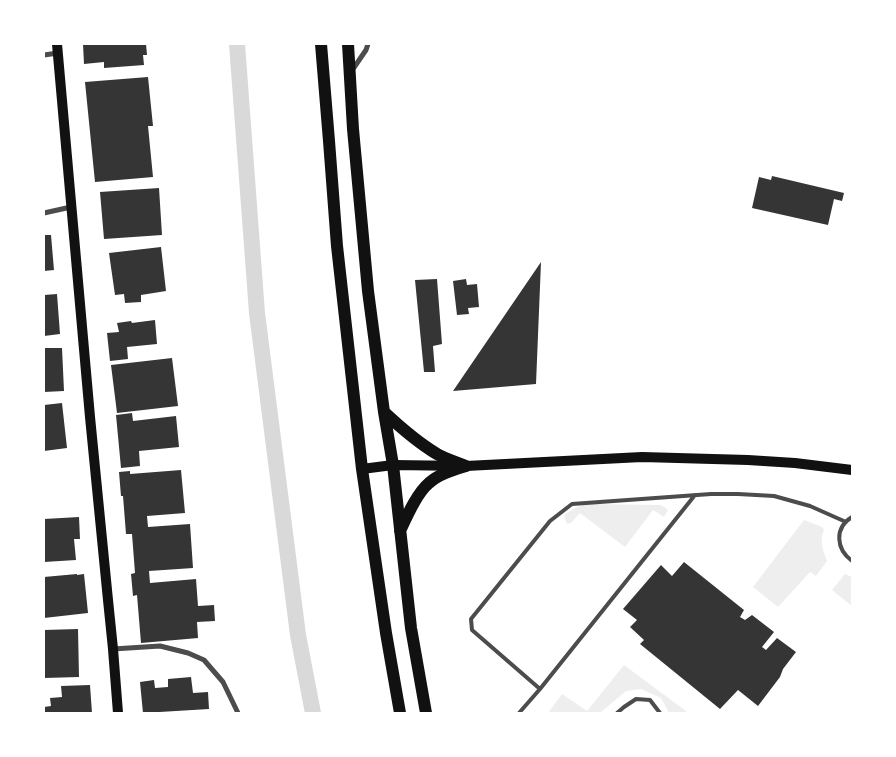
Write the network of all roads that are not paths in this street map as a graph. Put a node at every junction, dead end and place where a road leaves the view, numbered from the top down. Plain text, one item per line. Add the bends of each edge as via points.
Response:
1 (321, 44) edge
2 (348, 44) edge
3 (368, 44) edge
4 (58, 48) edge
5 (44, 55) edge
6 (350, 74) junction
7 (72, 207) junction
8 (44, 213) edge
9 (384, 412) junction
10 (393, 465) junction
11 (466, 466) junction
12 (362, 469) junction
13 (852, 470) edge
14 (696, 495) junction
15 (852, 516) edge
16 (846, 522) junction
17 (400, 531) junction
18 (852, 561) edge
19 (113, 649) junction
20 (540, 689) junction
21 (118, 713) edge
22 (238, 713) edge
23 (400, 713) edge
24 (426, 713) edge
25 (519, 713) edge
26 (617, 713) edge
27 (660, 713) edge

1 - 12 main road via 336,246
2 - 6 main road
3 - 6 street
4 - 5 street
4 - 7 main road
6 - 9 main road via 368,291
7 - 8 street
7 - 19 main road
9 - 10 main road
9 - 11 main road via 423,445
10 - 11 main road
10 - 12 main road
10 - 17 main road
11 - 13 main road via 642,457 748,460
11 - 17 main road via 428,483
12 - 23 main road
14 - 16 lane via 774,496 810,506
14 - 20 lane
14 - 20 lane via 572,504 550,521 481,606 471,619 472,630
15 - 16 lane
16 - 18 lane via 839,539 845,555
17 - 24 main road
19 - 21 main road
19 - 22 street via 160,646 204,660 223,682
20 - 25 lane
26 - 27 lane via 636,698 650,700

